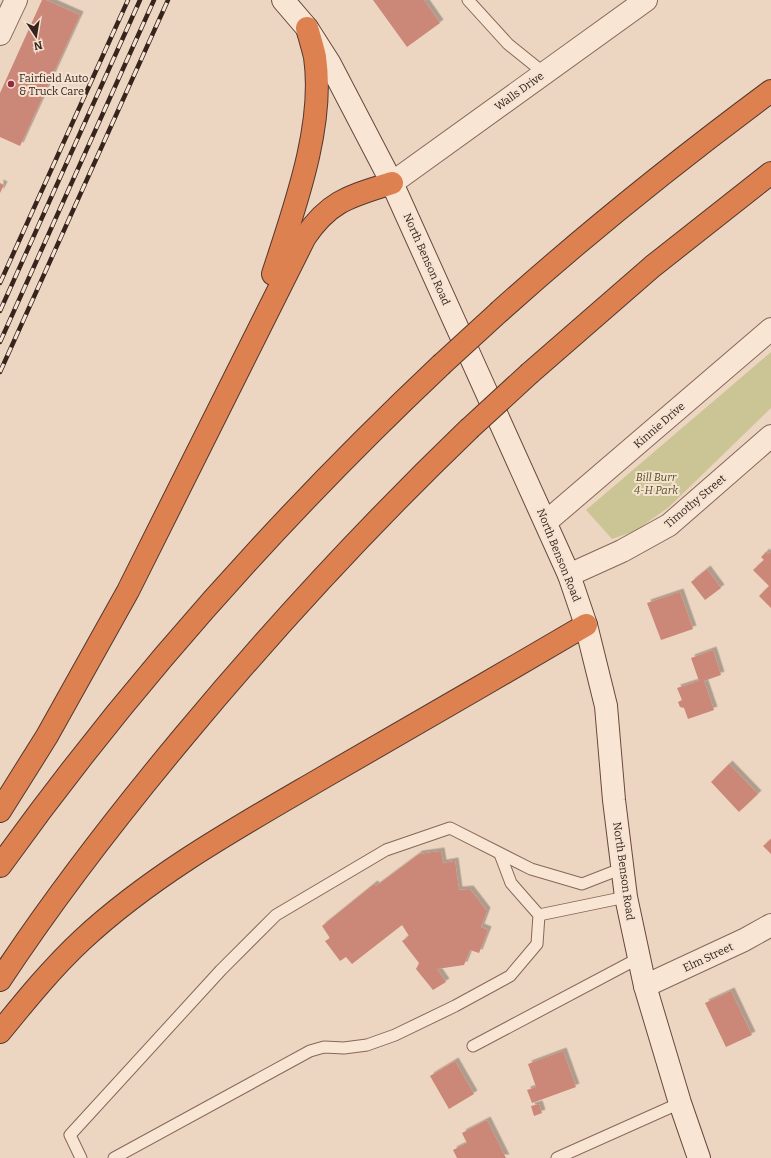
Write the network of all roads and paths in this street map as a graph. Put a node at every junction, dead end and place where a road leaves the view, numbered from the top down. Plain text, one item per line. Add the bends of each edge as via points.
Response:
1 (16, 0) edge
2 (283, 0) edge
3 (468, 0) edge
4 (646, 0) edge
5 (307, 28) junction
6 (0, 34) edge
7 (544, 73) junction
8 (771, 91) edge
9 (771, 174) edge
10 (392, 183) junction
11 (771, 329) edge
12 (237, 373) junction
13 (771, 436) edge
14 (546, 522) junction
15 (569, 574) junction
16 (586, 625) junction
17 (0, 811) edge
18 (500, 854) junction
19 (0, 866) edge
20 (623, 868) junction
21 (626, 897) junction
22 (540, 916) junction
23 (771, 925) edge
24 (639, 958) junction
25 (0, 980) edge
26 (645, 986) junction
27 (0, 1032) edge
28 (473, 1046) dead end
29 (680, 1103) junction
30 (81, 1158) edge
31 (114, 1158) edge
32 (557, 1158) edge
33 (699, 1158) edge

1 - 6 main road
2 - 5 main road, North Benson Road
3 - 7 lane via 508,44
4 - 7 main road, Walls Drive
5 - 10 main road, North Benson Road via 330,64
5 - 12 highway via 315,56 317,79 317,101 310,147 270,286
7 - 10 main road, Walls Drive
8 - 19 highway, bridge via 602,223 500,311 328,475 216,596 110,722
9 - 25 highway, bridge via 653,266 530,373 359,538 251,657 139,791
10 - 12 highway via 336,203 314,223 295,254
10 - 14 main road, North Benson Road
11 - 14 main road, Kinnie Drive
12 - 17 highway via 128,591 50,730
13 - 15 main road, Timothy Street via 669,525 622,552
14 - 15 main road, North Benson Road
15 - 16 main road, North Benson Road
16 - 20 main road, North Benson Road via 606,706
16 - 27 highway via 271,807 155,882 118,909 82,941
18 - 20 lane via 531,870 582,884
18 - 22 lane via 511,882
18 - 30 lane via 450,828 386,850 276,915 70,1135
20 - 21 main road, North Benson Road
21 - 22 lane
21 - 24 main road, North Benson Road
22 - 31 lane via 538,944 510,976 503,980 395,1036 367,1045 324,1047 310,1051
23 - 26 main road, Elm Street
24 - 26 main road, North Benson Road
24 - 28 lane
26 - 29 main road, North Benson Road
29 - 32 lane
29 - 33 main road, North Benson Road

